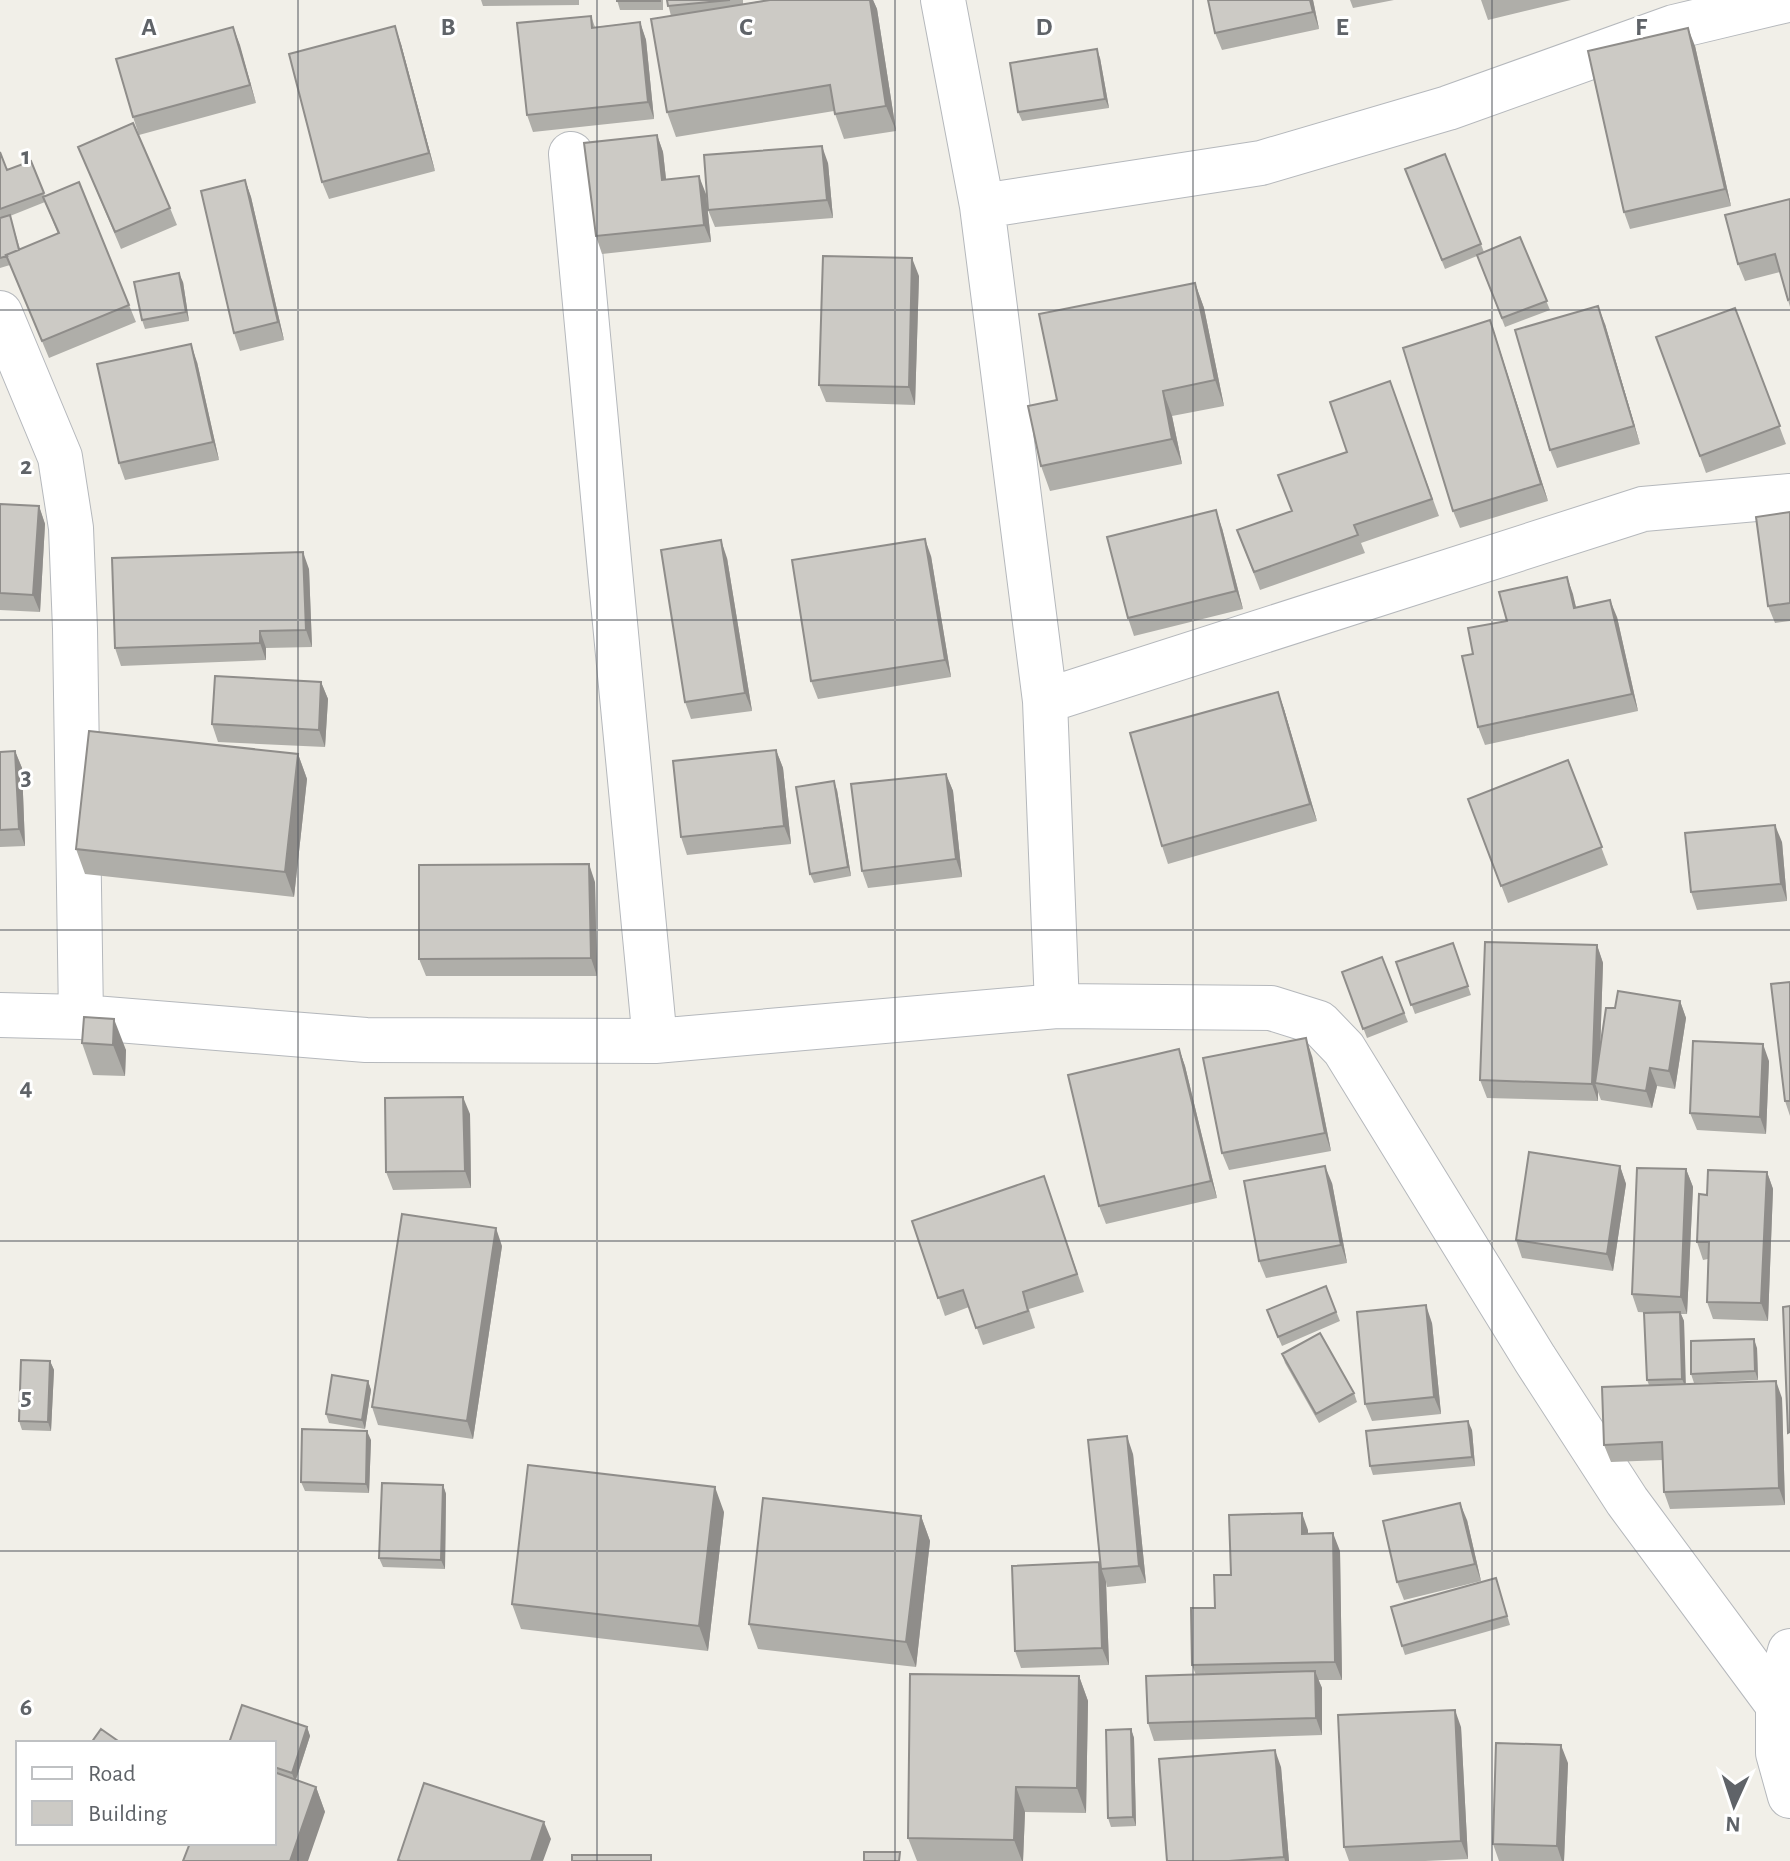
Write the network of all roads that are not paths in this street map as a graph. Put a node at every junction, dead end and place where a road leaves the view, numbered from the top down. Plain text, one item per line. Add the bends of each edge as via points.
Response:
1 (943, 0) edge
2 (1787, 0) edge
3 (571, 154) dead end
4 (982, 206) junction
5 (0, 313) edge
6 (1790, 496) edge
7 (1045, 701) junction
8 (1057, 1006) junction
9 (0, 1015) edge
10 (81, 1017) junction
11 (655, 1041) junction
12 (1790, 1651) edge
13 (1778, 1705) junction
14 (1790, 1796) edge

1 - 4 street
2 - 4 street via 1674,27 1448,108 1261,163
3 - 11 street
4 - 7 street
5 - 10 street via 60,457 71,528
6 - 7 street via 1643,509
7 - 8 street
8 - 11 street
8 - 13 street via 1271,1008 1319,1023 1344,1049 1627,1501
9 - 10 street
10 - 11 street via 366,1040
12 - 13 street
13 - 14 street via 1778,1753

